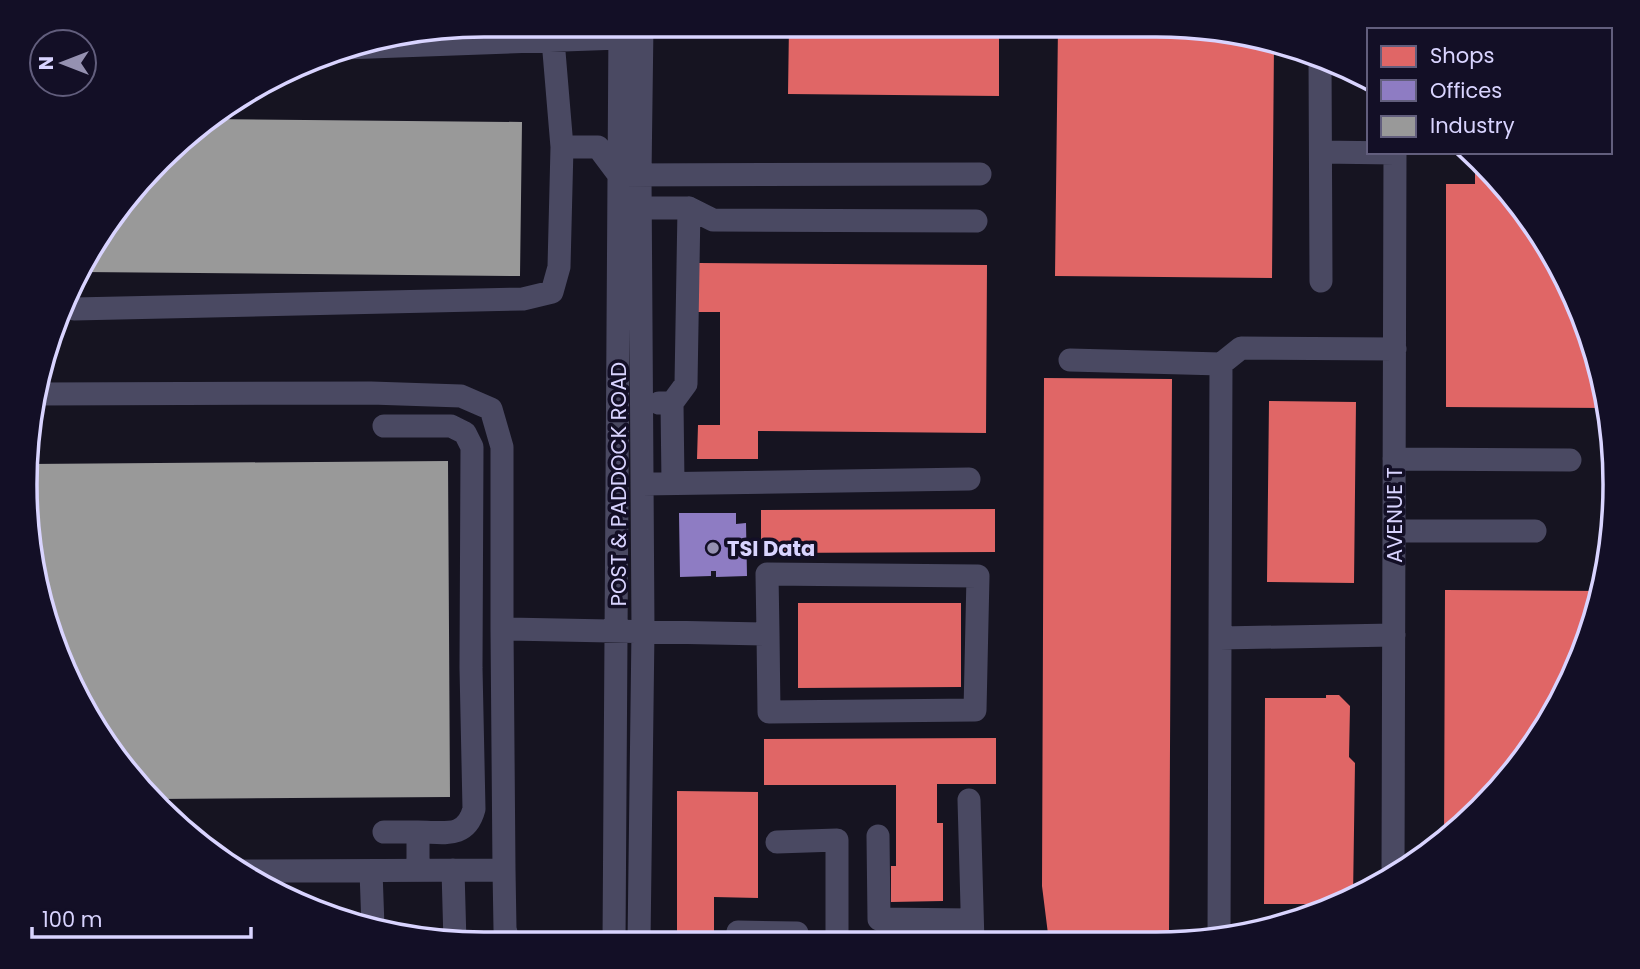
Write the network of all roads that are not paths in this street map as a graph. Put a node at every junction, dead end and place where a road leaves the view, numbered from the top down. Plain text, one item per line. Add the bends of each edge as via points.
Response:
1 (575, 37) edge
2 (620, 37) edge
3 (641, 37) edge
4 (553, 40) junction
5 (393, 46) edge
6 (1320, 69) edge
7 (562, 147) junction
8 (1321, 152) junction
9 (1367, 153) edge
10 (1395, 154) edge
11 (980, 174) dead end
12 (630, 175) junction
13 (640, 208) junction
14 (689, 208) junction
15 (976, 221) dead end
16 (1321, 281) dead end
17 (73, 308) edge
18 (1395, 349) junction
19 (1070, 360) dead end
20 (1222, 363) junction
21 (46, 394) edge
22 (417, 394) junction
23 (641, 403) junction
24 (672, 403) junction
25 (384, 426) dead end
26 (417, 426) junction
27 (1394, 459) junction
28 (1570, 460) dead end
29 (969, 479) dead end
30 (673, 483) junction
31 (642, 484) junction
32 (1394, 531) junction
33 (1535, 531) dead end
34 (502, 629) junction
35 (618, 630) junction
36 (643, 630) junction
37 (768, 634) junction
38 (1394, 635) junction
39 (1220, 638) junction
40 (969, 800) dead end
41 (384, 832) dead end
42 (418, 832) junction
43 (878, 836) dead end
44 (778, 842) dead end
45 (1393, 864) edge
46 (418, 870) junction
47 (453, 870) junction
48 (504, 870) junction
49 (259, 871) edge
50 (371, 871) junction
51 (373, 918) edge
52 (972, 920) junction
53 (1219, 927) edge
54 (454, 931) edge
55 (506, 932) edge
56 (614, 932) edge
57 (639, 932) edge
58 (837, 932) edge
59 (973, 932) edge

1 - 4 street
2 - 12 street, POST & PADDOCK ROAD
3 - 12 street, POST & PADDOCK ROAD
4 - 5 street
4 - 7 street
6 - 8 street
7 - 12 street via 598,147
7 - 17 street via 559,267 552,292 523,299
8 - 9 street
8 - 16 street
10 - 18 street, AVENUE T
11 - 12 street
12 - 13 street, POST & PADDOCK ROAD
12 - 35 street, POST & PADDOCK ROAD
13 - 14 street
13 - 23 street, POST & PADDOCK ROAD
14 - 15 street via 713,220
14 - 24 street via 686,384
18 - 20 street via 1241,348
18 - 27 street, AVENUE T
19 - 20 street
20 - 39 street
21 - 22 street
22 - 26 street
22 - 34 street via 461,396 491,409 502,447
23 - 24 street
23 - 31 street, POST & PADDOCK ROAD
24 - 30 street
25 - 26 street
26 - 42 street via 451,426 465,433 472,447 474,809 464,828
27 - 28 street
27 - 32 street, AVENUE T
29 - 30 street
30 - 31 street
31 - 36 street, POST & PADDOCK ROAD
32 - 33 street
32 - 38 street, AVENUE T
34 - 35 street
34 - 48 street
35 - 36 street
35 - 56 street, POST & PADDOCK ROAD
36 - 37 street
36 - 57 street, POST & PADDOCK ROAD
37 - 37 street via 767,574 978,576 975,710 769,712
38 - 39 street
38 - 45 street, AVENUE T
39 - 53 street
40 - 52 street
41 - 42 street
42 - 46 street
43 - 52 street via 879,919
44 - 58 street via 836,840
46 - 47 street
46 - 50 street
47 - 48 street
47 - 54 street
48 - 55 street
49 - 50 street
50 - 51 street
52 - 59 street

